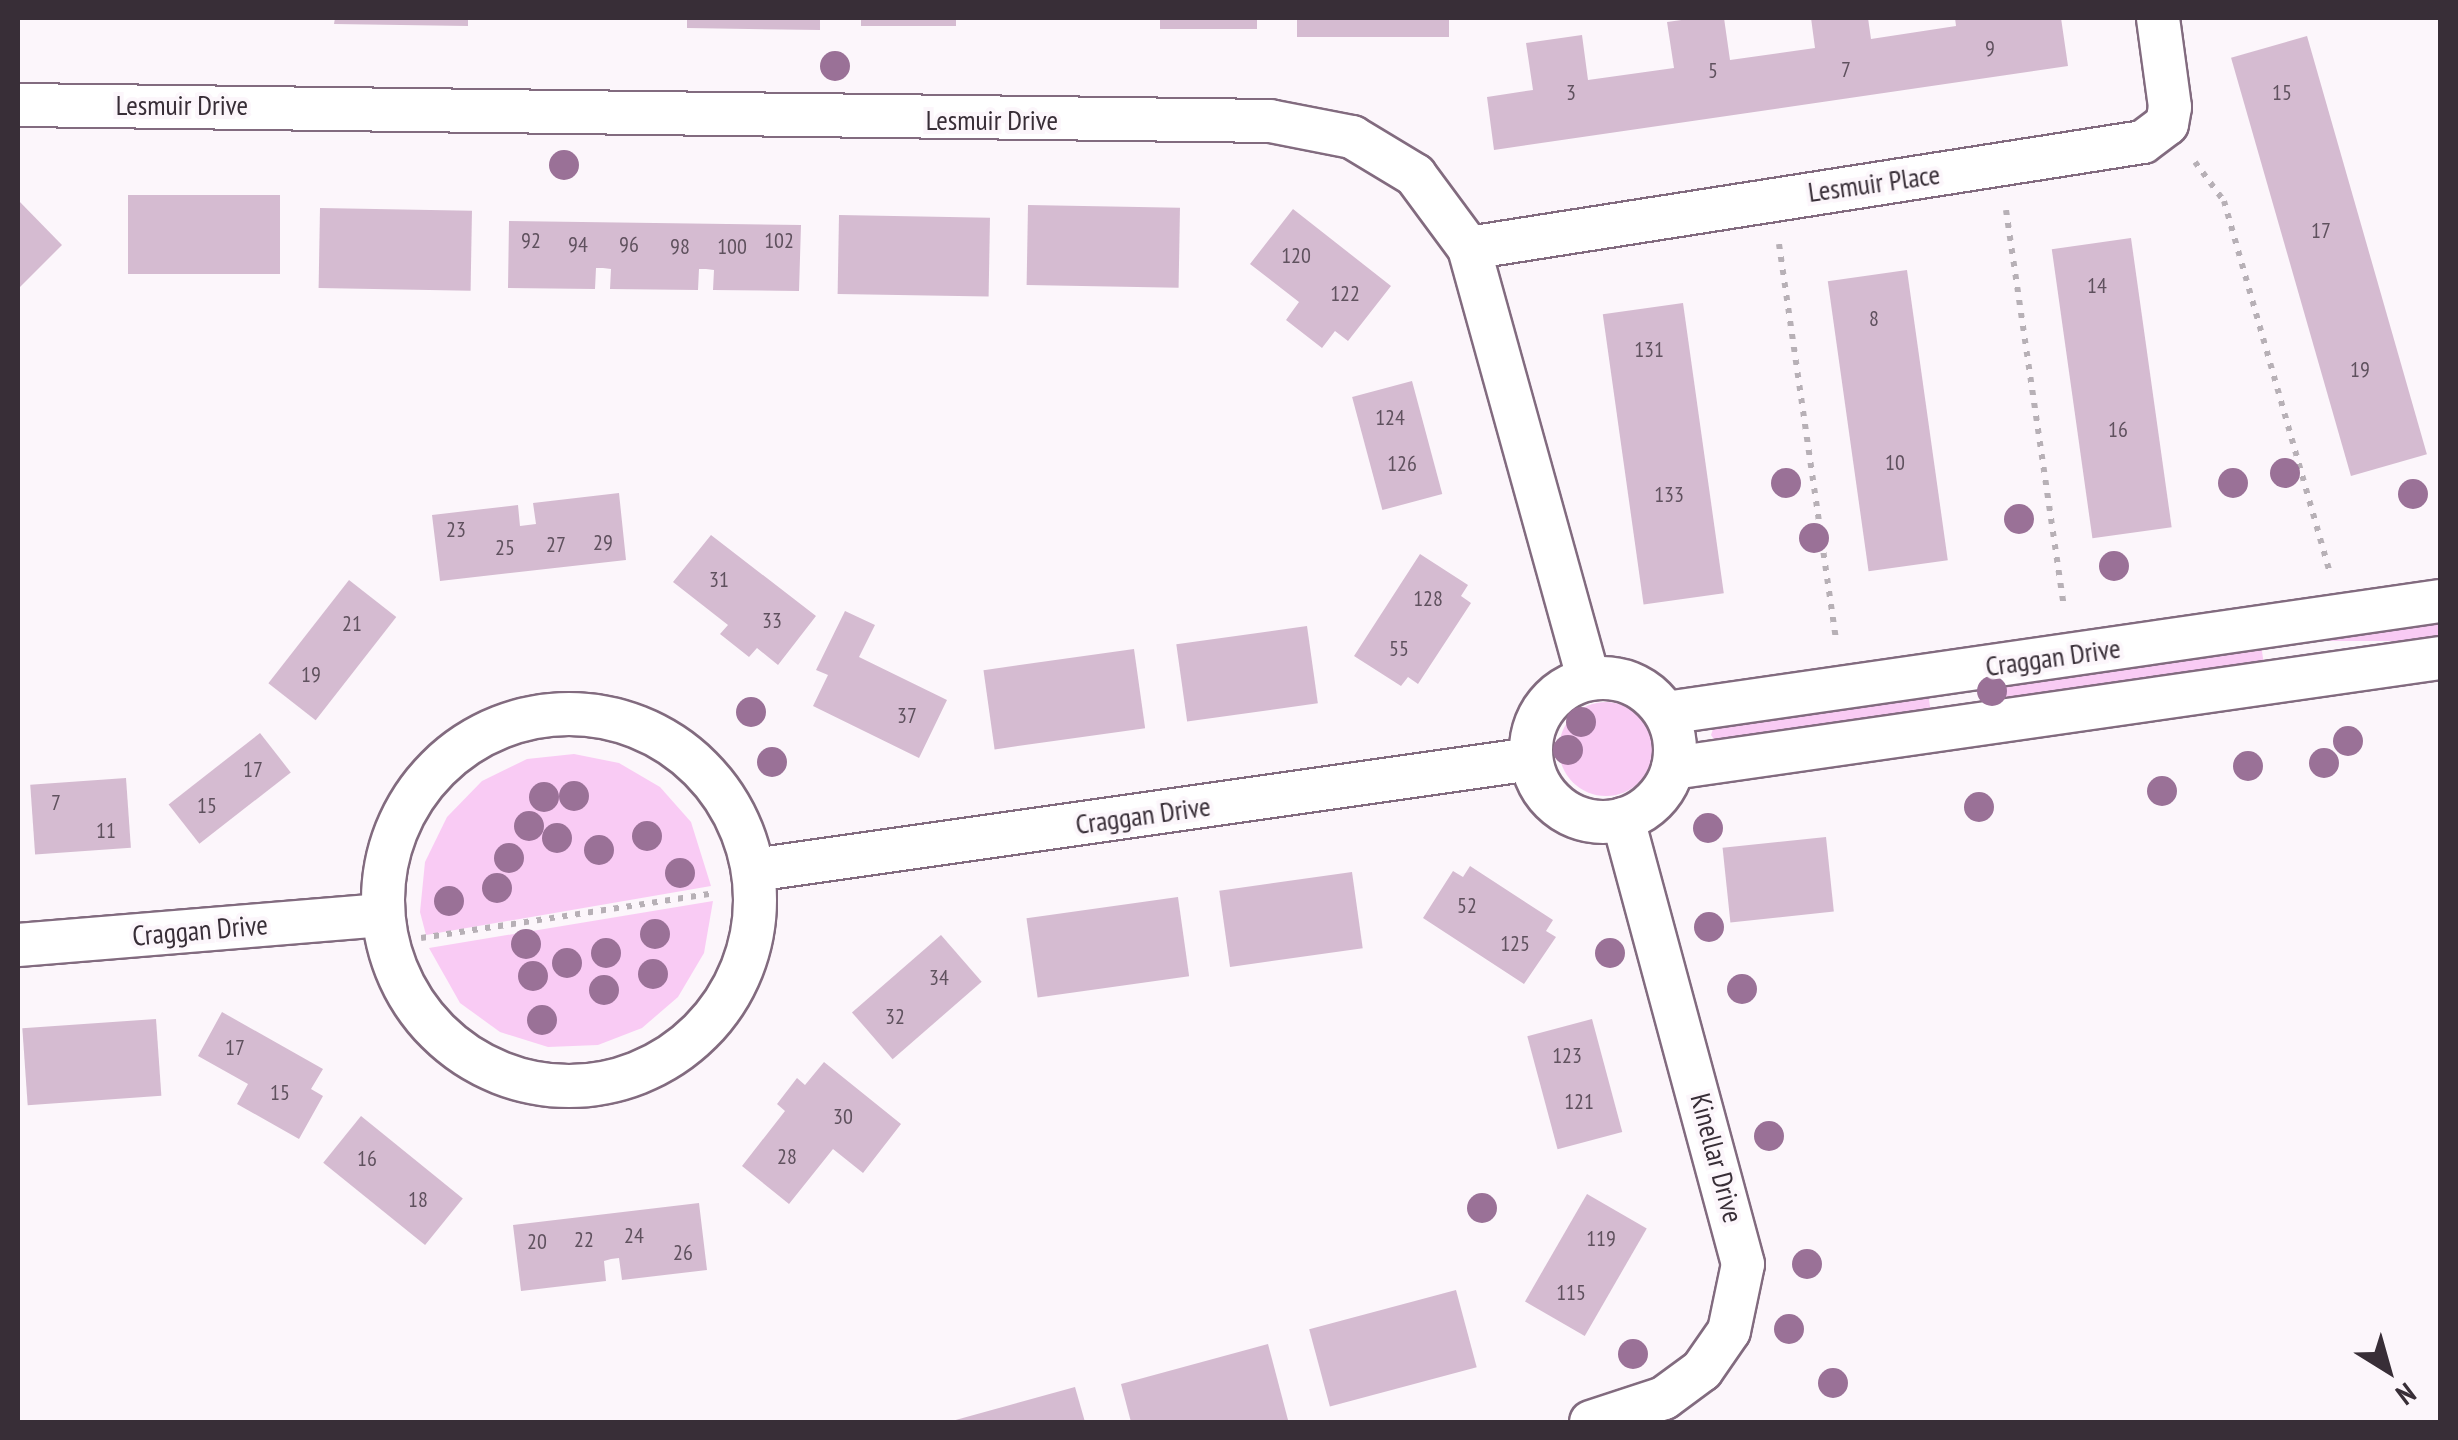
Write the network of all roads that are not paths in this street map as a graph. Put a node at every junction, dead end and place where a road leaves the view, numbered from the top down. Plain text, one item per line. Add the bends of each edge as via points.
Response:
1 (2158, 18) edge
2 (18, 104) edge
3 (1469, 248) junction
4 (2440, 601) edge
5 (2440, 658) edge
6 (1588, 678) junction
7 (1666, 713) junction
8 (1531, 759) junction
9 (1674, 768) junction
10 (1623, 820) junction
11 (754, 870) junction
12 (382, 915) junction
13 (18, 944) edge
14 (1591, 1422) edge

1 - 3 street, Lesmuir Place via 2170,89 2167,124 2144,142
2 - 3 street, Lesmuir Drive via 1270,121 1352,137 1384,152 1439,200
3 - 6 street, Lesmuir Drive
4 - 7 street, Craggan Drive
5 - 9 street, Craggan Drive
6 - 7 street via 1634,684
6 - 8 street via 1551,699 1532,737
7 - 9 street
8 - 10 street via 1547,796 1563,810 1593,821
8 - 11 street, Craggan Drive
9 - 10 street via 1653,802
10 - 14 street, Kinellar Drive via 1744,1264 1729,1331 1702,1370 1664,1398
11 - 12 street via 739,821 711,777 672,743 640,728 574,713 522,720 474,739 433,772 386,864
11 - 12 street via 756,920 744,969 719,1013 684,1049 640,1074 592,1086 493,1072 450,1045 416,1009 393,964
12 - 13 street, Craggan Drive

